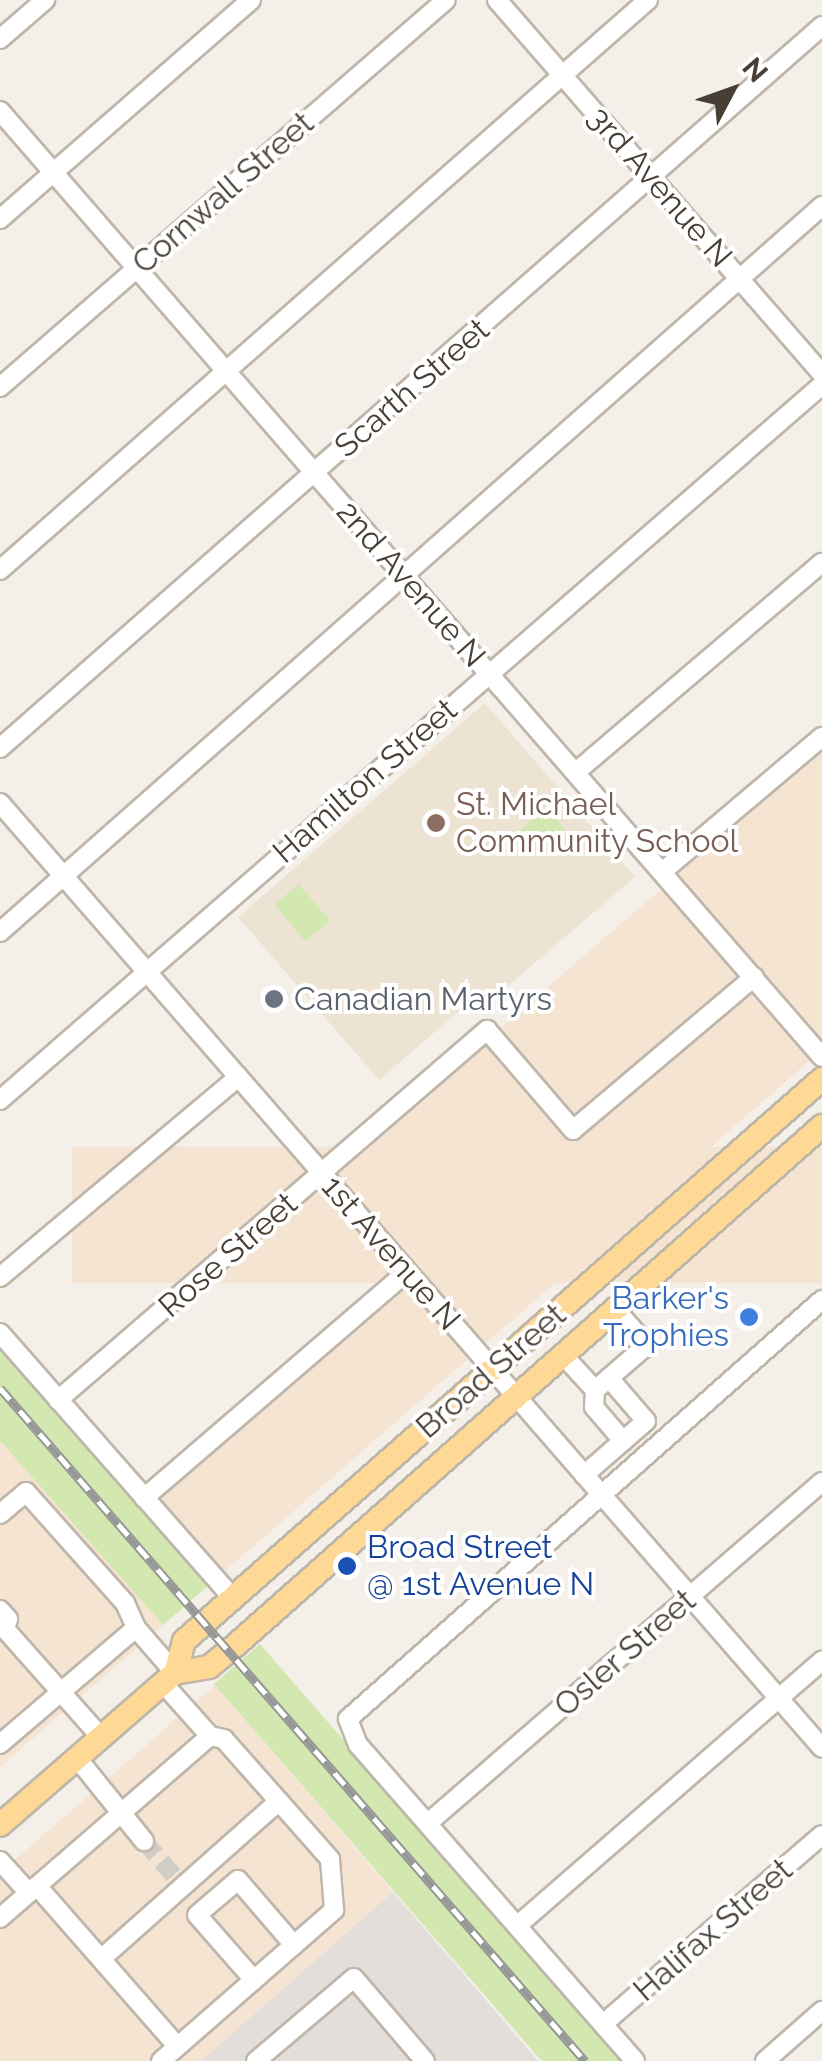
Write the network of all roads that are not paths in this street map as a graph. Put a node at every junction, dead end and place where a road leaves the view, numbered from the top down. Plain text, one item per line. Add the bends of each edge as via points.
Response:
1 (45, 0) edge
2 (250, 0) edge
3 (446, 0) edge
4 (497, 0) edge
5 (648, 0) edge
6 (822, 26) edge
7 (0, 40) edge
8 (561, 73) junction
9 (0, 111) edge
10 (54, 172) junction
11 (653, 179) junction
12 (822, 206) edge
13 (0, 219) edge
14 (137, 266) junction
15 (740, 280) junction
16 (226, 369) junction
17 (822, 374) edge
18 (822, 385) edge
19 (0, 387) edge
20 (314, 474) junction
21 (822, 564) edge
22 (0, 570) edge
23 (402, 572) junction
24 (488, 672) junction
25 (822, 737) edge
26 (0, 748) edge
27 (576, 772) junction
28 (0, 803) edge
29 (662, 872) junction
30 (64, 876) junction
31 (0, 932) edge
32 (148, 972) junction
33 (754, 977) junction
34 (822, 1057) edge
35 (238, 1077) junction
36 (822, 1079) edge
37 (0, 1100) edge
38 (822, 1126) edge
39 (322, 1174) junction
40 (407, 1272) junction
41 (0, 1277) edge
42 (822, 1300) edge
43 (614, 1308) junction
44 (0, 1333) edge
45 (562, 1354) junction
46 (492, 1369) junction
47 (602, 1384) junction
48 (515, 1395) junction
49 (58, 1400) junction
50 (623, 1441) junction
51 (584, 1475) junction
52 (822, 1482) edge
53 (601, 1494) junction
54 (144, 1498) junction
55 (0, 1514) edge
56 (690, 1597) junction
57 (234, 1598) junction
58 (0, 1610) edge
59 (136, 1628) junction
60 (3, 1631) edge
61 (822, 1661) edge
62 (169, 1678) junction
63 (62, 1693) junction
64 (779, 1699) junction
65 (210, 1736) junction
66 (101, 1737) junction
67 (0, 1744) edge
68 (822, 1748) edge
69 (77, 1758) junction
70 (279, 1801) junction
71 (120, 1814) junction
72 (428, 1824) junction
73 (0, 1825) edge
74 (822, 1835) edge
75 (144, 1841) tunnel mouth
76 (0, 1861) edge
77 (33, 1890) junction
78 (0, 1918) edge
79 (518, 1925) junction
80 (294, 1945) junction
81 (101, 1959) junction
82 (254, 1980) junction
83 (822, 2011) edge
84 (603, 2024) junction
85 (177, 2046) junction
86 (161, 2061) edge
87 (256, 2061) edge
88 (424, 2061) edge
89 (635, 2061) edge
90 (765, 2061) edge

1 - 7 street
2 - 10 street
3 - 14 street, Cornwall Street
4 - 8 street, 3rd Avenue N
5 - 8 street
6 - 11 street, Scarth Street
8 - 11 street, 3rd Avenue N
8 - 16 street
9 - 10 street, 2nd Avenue N
10 - 13 street
10 - 14 street, 2nd Avenue N
11 - 15 street, 3rd Avenue N
11 - 20 street, Scarth Street
12 - 15 street
14 - 16 street, 2nd Avenue N
14 - 19 street, Cornwall Street
15 - 17 street, 3rd Avenue N
15 - 23 street
16 - 20 street, 2nd Avenue N
16 - 22 street
18 - 24 street, Hamilton Street
20 - 23 street, 2nd Avenue N
20 - 26 street, Scarth Street
21 - 27 street
23 - 24 street, 2nd Avenue N
23 - 30 street
24 - 27 street, 2nd Avenue N
24 - 32 street, Hamilton Street
25 - 29 street
27 - 29 street, 2nd Avenue N
28 - 30 street, 1st Avenue N
29 - 33 street, 2nd Avenue N
30 - 31 street
30 - 32 street, 1st Avenue N
32 - 35 street, 1st Avenue N
32 - 37 street, Hamilton Street
33 - 34 street, 2nd Avenue N
33 - 39 street, Rose Street via 573,1130 487,1030
35 - 39 street, 1st Avenue N
35 - 41 street
36 - 46 main road, Broad Street
38 - 43 main road, Broad Street
39 - 40 street, 1st Avenue N
39 - 49 street, Rose Street
40 - 46 street, 1st Avenue N
40 - 54 street
42 - 53 street
43 - 45 main road, Broad Street
43 - 47 street via 647,1345
44 - 49 street
45 - 47 street
45 - 48 main road, Broad Street
46 - 48 street, 1st Avenue N
46 - 57 main road, Broad Street
47 - 50 street via 594,1407
47 - 50 street via 646,1421
48 - 51 street, 1st Avenue N
48 - 62 main road, Broad Street via 229,1651 209,1667
49 - 54 street
50 - 51 street
51 - 53 street, 1st Avenue N
52 - 56 street, Osler Street
53 - 56 street, 1st Avenue N
53 - 72 street via 352,1710 349,1729 358,1745
54 - 57 street
55 - 59 street via 26,1492 125,1604
56 - 64 street, 1st Avenue N
56 - 72 street, Osler Street
57 - 62 main road, Broad Street via 184,1641
58 - 60 street via 8,1619
59 - 62 street
59 - 63 street
60 - 63 street
61 - 64 street
62 - 65 street
62 - 66 main road, Broad Street
63 - 66 street
63 - 67 street
64 - 68 street, 1st Avenue N
64 - 79 street
65 - 70 street via 224,1739
65 - 71 street
66 - 69 main road, Broad Street
69 - 71 street
69 - 73 main road, Broad Street
70 - 80 street via 330,1859 334,1910
70 - 81 street via 179,1882
71 - 75 street
71 - 77 street
72 - 79 street
74 - 84 street, Halifax Street
76 - 77 street
77 - 78 street
77 - 81 street
79 - 84 street
80 - 82 street
80 - 82 street via 238,1880 211,1903 198,1915
81 - 85 street
82 - 85 street
83 - 90 street
84 - 89 street
85 - 86 street
87 - 88 street via 354,1978

